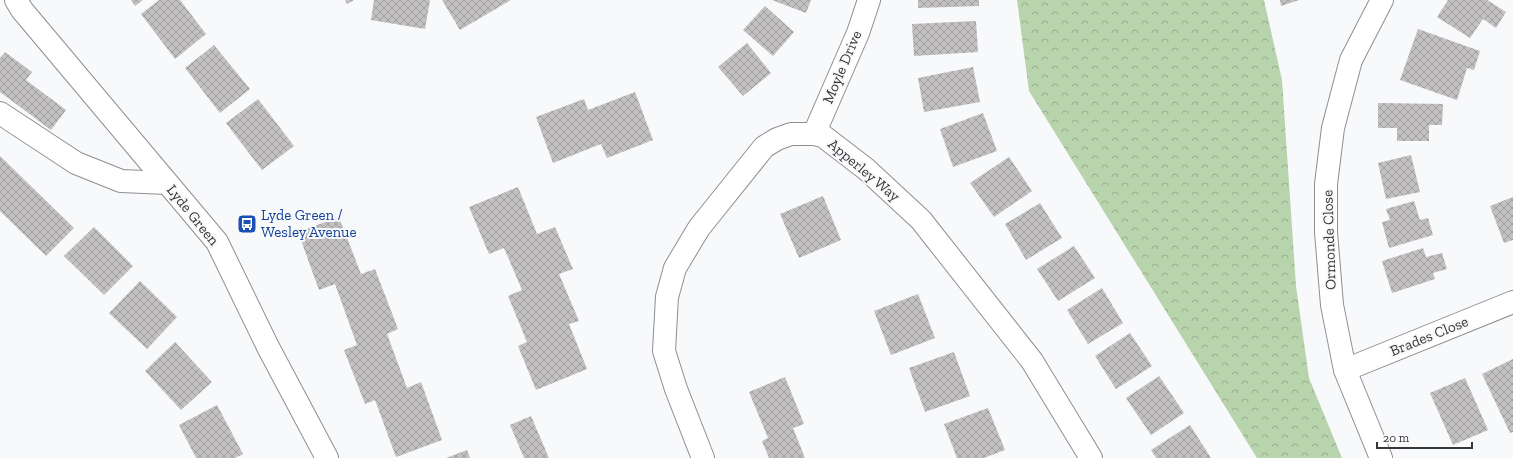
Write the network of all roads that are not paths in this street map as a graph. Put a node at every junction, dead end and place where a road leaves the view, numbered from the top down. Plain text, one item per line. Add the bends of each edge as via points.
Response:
1 (16, 0) edge
2 (869, 0) edge
3 (1382, 0) edge
4 (0, 113) edge
5 (814, 134) junction
6 (166, 183) junction
7 (1513, 302) edge
8 (1345, 370) junction
9 (327, 458) edge
10 (703, 458) edge
11 (1091, 458) edge
12 (1381, 458) edge

1 - 6 street, Lyde Green
2 - 5 street, Moyle Drive via 858,33
3 - 8 street, Ormonde Close via 1351,60 1333,128 1326,184 1326,232 1332,305
4 - 6 street via 76,163 120,181
5 - 10 street, Apperley Way via 791,134 777,138 764,147 699,228 675,268 667,297 664,351
5 - 11 street, Apperley Way via 823,136 866,169 921,220 1032,361
6 - 9 street, Lyde Green via 217,242 268,347
7 - 8 street, Brades Close
8 - 12 street, Ormonde Close

